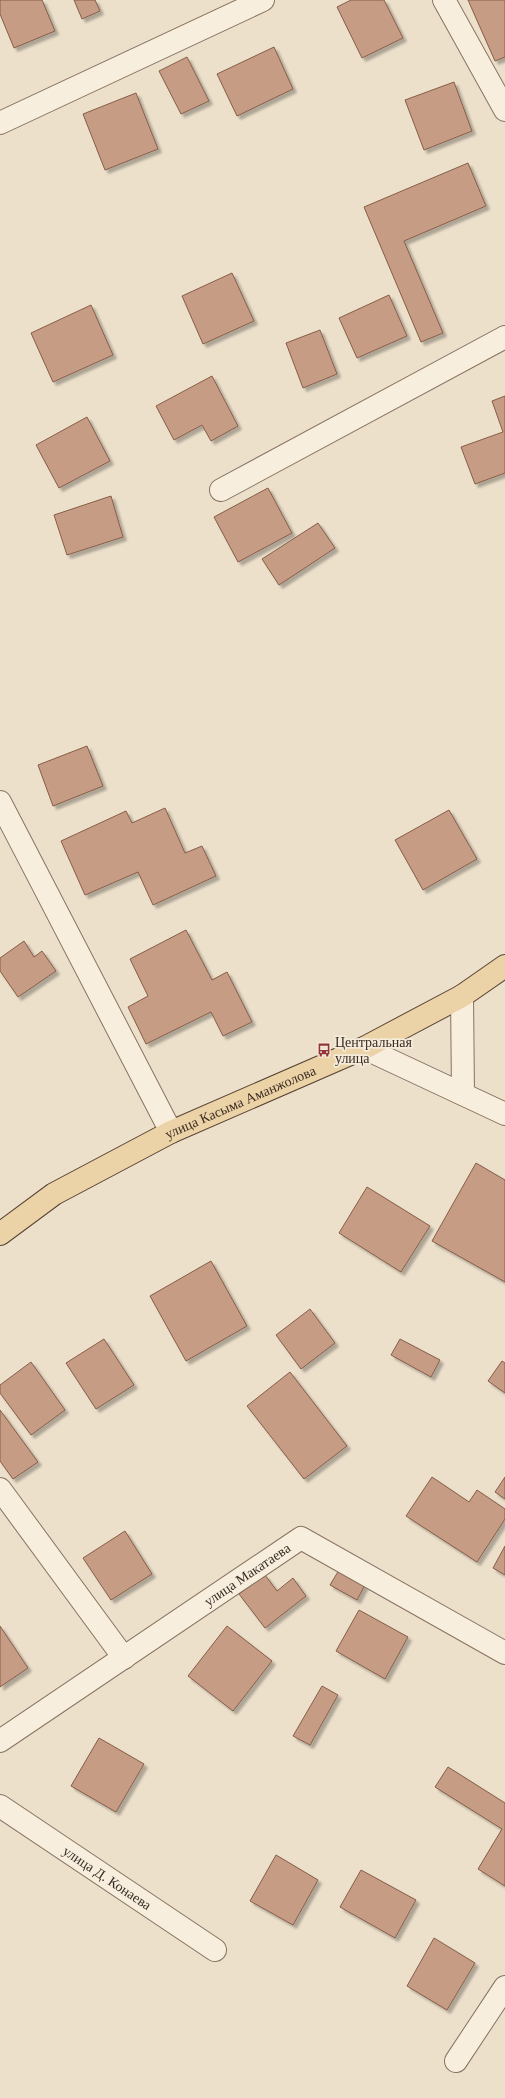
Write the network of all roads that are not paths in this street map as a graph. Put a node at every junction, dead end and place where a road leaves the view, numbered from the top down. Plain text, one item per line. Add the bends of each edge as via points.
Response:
1 (263, 0) edge
2 (444, 0) edge
3 (505, 110) edge
4 (0, 123) edge
5 (505, 337) edge
6 (221, 490) dead end
7 (0, 802) edge
8 (505, 966) edge
9 (462, 996) junction
10 (364, 1048) junction
11 (463, 1094) junction
12 (505, 1114) edge
13 (171, 1132) junction
14 (0, 1234) edge
15 (0, 1489) edge
16 (505, 1653) edge
17 (124, 1658) junction
18 (0, 1741) edge
19 (0, 1806) edge
20 (215, 1950) dead end
21 (505, 1988) edge
22 (456, 2062) dead end

1 - 4 street
2 - 3 street
5 - 6 street
7 - 13 street
8 - 9 main road, улица Касыма Аманжолова
9 - 10 main road, улица Касыма Аманжолова
9 - 11 street
10 - 11 street
10 - 13 main road, улица Касыма Аманжолова
11 - 12 street
13 - 14 main road, улица Касыма Аманжолова via 54,1194
15 - 17 street
16 - 17 street, улица Макатаева via 301,1538
17 - 18 street, улица Макатаева
19 - 20 street, улица Д. Конаева
21 - 22 street

